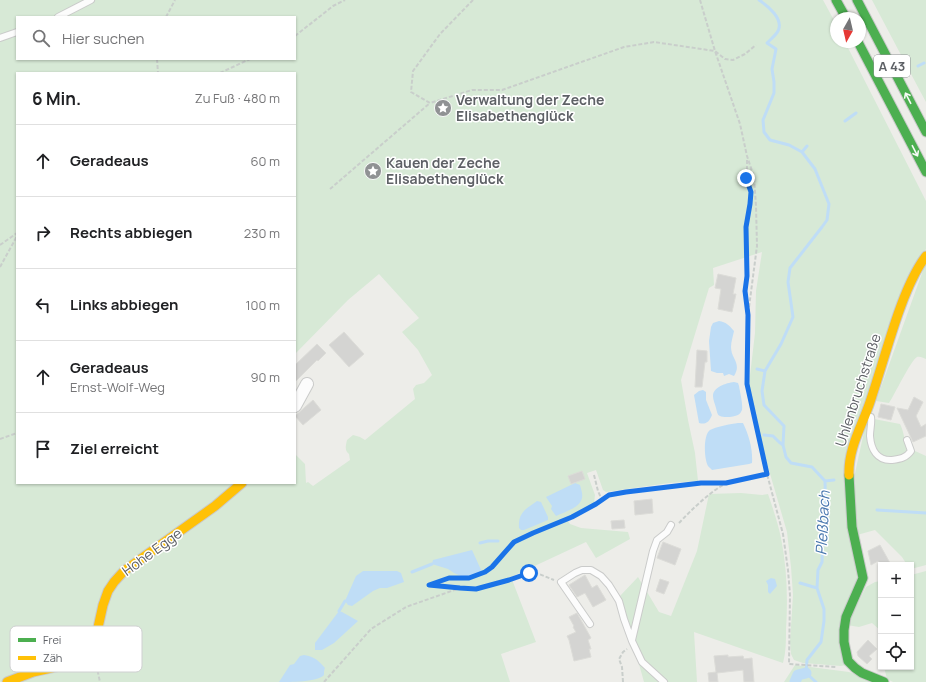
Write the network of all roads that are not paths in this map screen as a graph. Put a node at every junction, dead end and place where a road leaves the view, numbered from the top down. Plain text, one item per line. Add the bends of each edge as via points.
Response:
1 (91, 0) edge
2 (836, 0) edge
3 (857, 0) edge
4 (843, 12) edge
5 (60, 16) edge
6 (16, 32) edge
7 (0, 38) edge
8 (861, 48) edge
9 (926, 132) edge
10 (926, 172) edge
11 (926, 256) edge
12 (307, 384) dead end
13 (870, 403) junction
14 (296, 404) edge
15 (907, 440) dead end
16 (241, 484) edge
17 (671, 524) dead end
18 (590, 624) dead end
19 (98, 626) edge
20 (632, 641) junction
21 (33, 672) edge
22 (7, 682) edge
23 (664, 682) edge
24 (884, 682) edge

1 - 5 lane
2 - 4 main road
9 -> 3 main road, A 43
6 - 7 lane
8 -> 10 main road, A 43
11 - 13 main road, Uhlenbruchstraße via 906,292
12 - 14 street
13 - 15 lane via 870,436 872,448 878,456 886,460 900,460 911,451
13 - 24 main road, Uhlenbruchstraße via 855,440 849,470 852,527 863,578 846,617 844,642 848,661 862,673
16 - 19 main road, Hohe Egge via 215,506 124,570 108,591
17 - 20 lane via 667,532 657,540 653,551
18 - 20 lane via 561,582 582,570 590,570 610,585 619,601
20 - 23 lane via 642,662
21 - 22 main road, Hohe Egge

